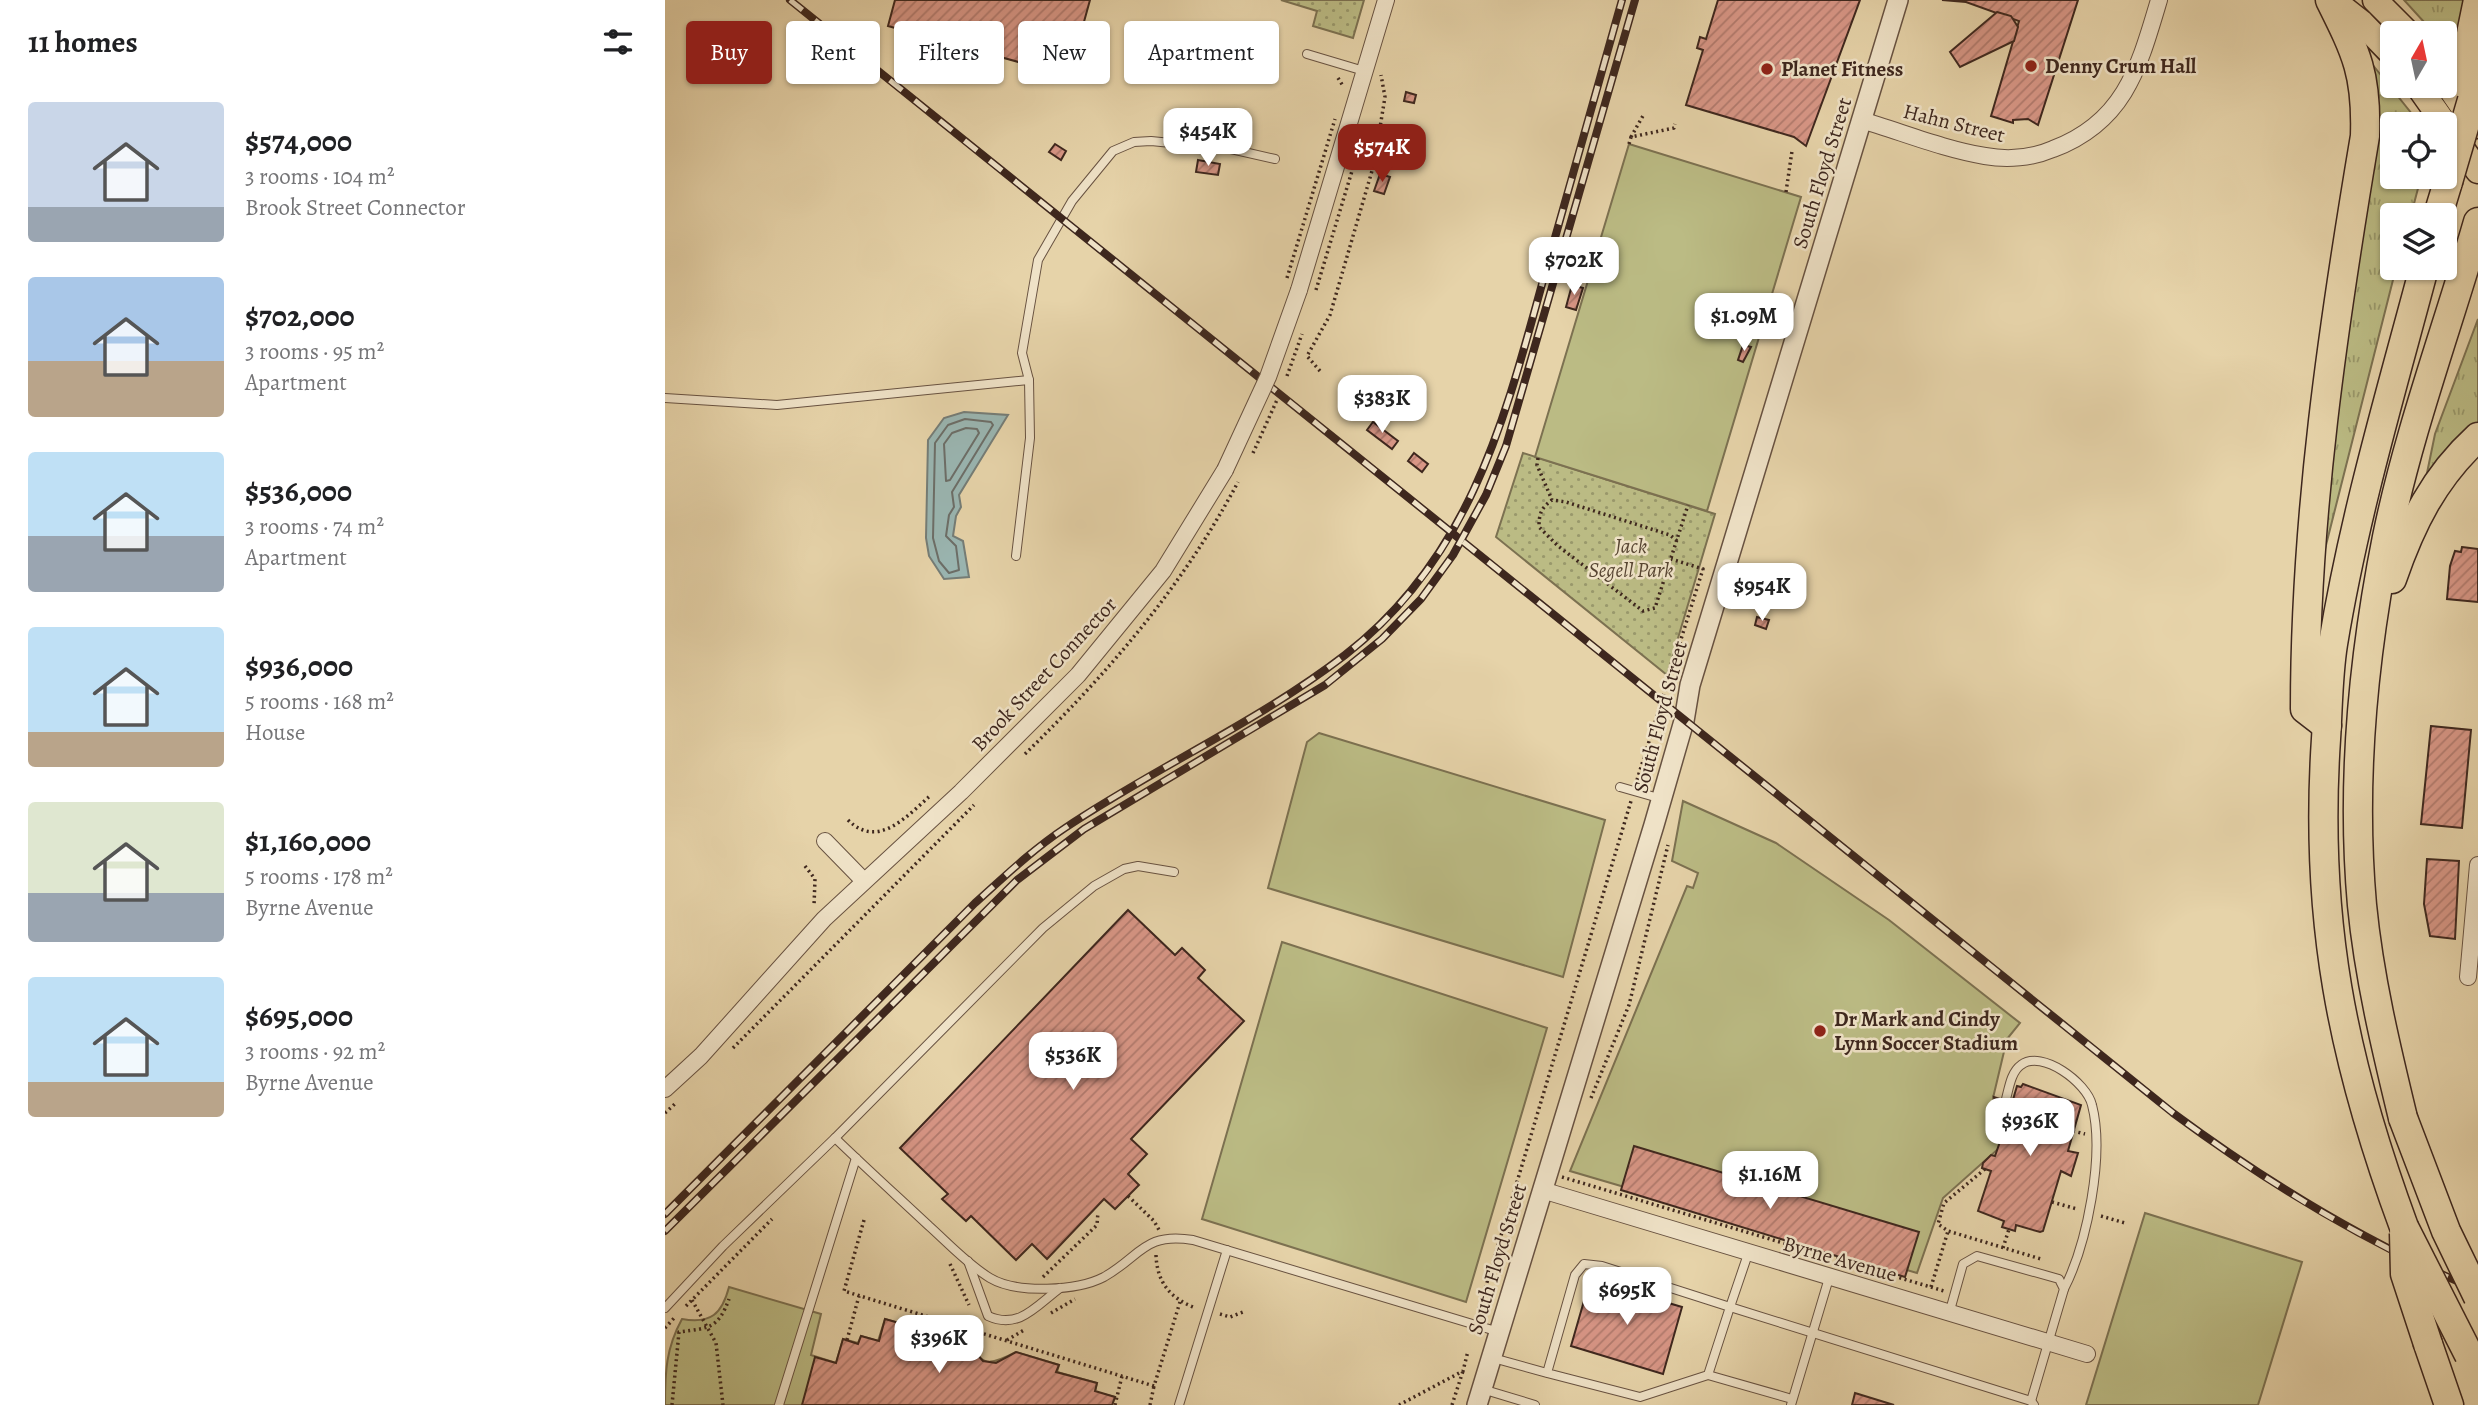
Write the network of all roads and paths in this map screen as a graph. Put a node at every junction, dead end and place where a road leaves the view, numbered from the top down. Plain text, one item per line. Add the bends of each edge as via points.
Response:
1 (1386, 0) edge
2 (1898, 0) edge
3 (2159, 0) edge
4 (2332, 0) edge
5 (2381, 2) edge
6 (2475, 12) edge
7 (2398, 21) edge
8 (2380, 43) edge
9 (1307, 54) dead end
10 (1364, 71) junction
11 (1381, 75) dead end
12 (2475, 91) edge
13 (2426, 98) edge
14 (2457, 98) edge
15 (1644, 114) dead end
16 (1343, 117) junction
17 (1861, 120) junction
18 (1675, 124) dead end
19 (2478, 128) edge
20 (1632, 137) junction
21 (1629, 144) dead end
22 (1792, 151) dead end
23 (1275, 159) dead end
24 (2478, 171) edge
25 (1786, 192) dead end
26 (1363, 202) junction
27 (2442, 203) edge
28 (1370, 204) dead end
29 (2478, 222) edge
30 (2421, 280) edge
31 (1285, 287) dead end
32 (1320, 371) dead end
33 (1030, 380) junction
34 (665, 398) edge
35 (2478, 437) edge
36 (1538, 458) dead end
37 (1552, 500) junction
38 (1688, 505) dead end
39 (1677, 541) junction
40 (1016, 556) dead end
41 (1671, 559) junction
42 (1720, 586) junction
43 (1774, 601) dead end
44 (2371, 642) junction
45 (2326, 726) junction
46 (1025, 754) dead end
47 (1016, 762) dead end
48 (1620, 787) dead end
49 (937, 790) dead end
50 (1634, 791) junction
51 (981, 797) dead end
52 (1662, 799) junction
53 (848, 820) dead end
54 (1669, 838) dead end
55 (825, 841) dead end
56 (2478, 864) edge
57 (1174, 872) dead end
58 (2478, 875) edge
59 (864, 881) junction
60 (2468, 977) dead end
61 (731, 1049) dead end
62 (665, 1089) edge
63 (2006, 1099) dead end
64 (1588, 1108) dead end
65 (835, 1138) junction
66 (856, 1158) junction
67 (1566, 1166) dead end
68 (1985, 1169) dead end
69 (1542, 1190) junction
70 (1128, 1196) dead end
71 (779, 1212) dead end
72 (1098, 1212) dead end
73 (2404, 1227) junction
74 (2009, 1229) dead end
75 (1948, 1231) junction
76 (1159, 1240) junction
77 (2003, 1248) junction
78 (1227, 1250) junction
79 (1748, 1254) junction
80 (945, 1259) dead end
81 (2043, 1260) dead end
82 (968, 1261) junction
83 (1829, 1278) junction
84 (1931, 1287) junction
85 (1031, 1288) junction
86 (1060, 1288) junction
87 (2064, 1289) junction
88 (1944, 1291) dead end
89 (859, 1296) dead end
90 (2478, 1297) edge
91 (729, 1299) dead end
92 (692, 1300) junction
93 (1730, 1307) junction
94 (665, 1308) edge
95 (1198, 1309) dead end
96 (1479, 1309) dead end
97 (972, 1311) dead end
98 (1243, 1312) dead end
99 (1218, 1314) dead end
100 (1949, 1314) junction
101 (977, 1322) dead end
102 (665, 1328) edge
103 (707, 1329) junction
104 (1499, 1332) junction
105 (982, 1334) dead end
106 (1811, 1334) junction
107 (847, 1340) dead end
108 (2048, 1343) junction
109 (1468, 1351) dead end
110 (2087, 1354) dead end
111 (1491, 1358) junction
112 (2473, 1362) edge
113 (1463, 1370) junction
114 (1547, 1373) junction
115 (1708, 1375) junction
116 (1122, 1376) dead end
117 (1154, 1386) dead end
118 (1480, 1397) edge
119 (1791, 1402) edge
120 (2033, 1403) edge
121 (672, 1405) edge
122 (723, 1405) edge
123 (779, 1405) edge
124 (1115, 1405) edge
125 (1150, 1405) edge
126 (1179, 1405) edge
127 (1399, 1405) edge
128 (1452, 1405) edge
129 (1535, 1405) edge
130 (2449, 1405) edge

1 - 10 street, Brook Street Connector
2 - 17 street, South Floyd Street
3 - 17 street, Hahn Street via 2126,92 2100,123 2065,145 2026,157 1987,157
4 - 8 main road
4 - 45 highway via 2363,72 2365,136 2324,404 2306,597 2305,709
5 - 7 main road
6 - 12 highway via 2464,68
9 - 10 lane
10 - 16 street, Brook Street Connector
11 - 26 path via 1384,107
12 - 27 highway, bridge
13 - 24 main road
14 - 19 main road
15 - 20 path
16 - 31 path, bridge
16 - 59 street, Brook Street Connector, bridge via 1285,333 1248,424 1180,547 1140,603 1078,675
17 - 42 street, South Floyd Street
18 - 20 path via 1674,128
20 - 21 path
22 - 25 path
23 - 33 lane via 1231,149 1151,141 1134,142 1113,152 1072,201 1038,260 1022,353
26 - 28 path
26 - 32 path via 1330,315 1308,351
29 - 44 highway via 2399,486
30 - 45 highway via 2357,517 2333,646
33 - 34 lane via 777,405
33 - 40 lane via 1030,438
35 - 44 highway via 2444,472 2419,509
36 - 37 path
37 - 39 path via 1670,535
37 - 41 path via 1539,515 1539,527 1643,611 1655,608
38 - 39 path
39 - 41 path
41 - 50 path via 1703,569
42 - 43 lane
42 - 52 street, South Floyd Street
44 - 90 highway, bridge via 2359,736 2359,855 2379,1016 2403,1118 2446,1231
45 - 73 highway via 2322,856 2337,998 2361,1099
46 - 47 path
48 - 50 lane
49 - 53 path via 885,831 868,833
50 - 52 lane
50 - 96 path
51 - 61 path
52 - 69 street, South Floyd Street
54 - 64 path via 1629,1005
55 - 59 street
56 - 58 street
57 - 65 lane via 1138,866 1094,886 1043,928
58 - 60 street
59 - 62 street, Brook Street Connector
63 - 87 lane via 2013,1075 2022,1064 2034,1061 2072,1075 2091,1100 2095,1141 2090,1213 2078,1261
65 - 66 lane
65 - 94 lane
66 - 82 lane
66 - 123 lane
67 - 84 path via 1562,1176
68 - 75 path via 1944,1203 1938,1224
69 - 79 street, Byrne Avenue
69 - 104 street, South Floyd Street
70 - 76 path via 1154,1221
71 - 92 path
72 - 85 path via 1097,1225
73 - 112 highway, bridge
73 - 130 highway, bridge via 2405,1274
74 - 77 path
75 - 77 path
75 - 84 path
76 - 78 lane via 1193,1240
76 - 86 lane via 1104,1277
76 - 95 path via 1160,1278 1171,1296
77 - 81 path
78 - 104 lane
78 - 126 lane
79 - 83 street, Byrne Avenue
79 - 93 lane
80 - 97 path
82 - 85 lane via 992,1279
82 - 86 lane via 988,1316 1000,1322 1014,1322
83 - 100 street, Byrne Avenue
83 - 106 lane
84 - 88 path
85 - 86 lane
87 - 100 lane via 2053,1276 1977,1256 1963,1264
87 - 108 lane
89 - 107 path
91 - 103 path via 721,1319
92 - 102 path
92 - 103 path
93 - 106 lane
93 - 114 lane via 1584,1264 1575,1275
93 - 115 lane
98 - 99 path via 1230,1317
100 - 108 street, Byrne Avenue
101 - 105 path
103 - 121 path via 678,1332
103 - 122 path via 716,1343
104 - 111 street, South Floyd Street
106 - 119 lane
106 - 120 lane
108 - 110 street, Byrne Avenue
108 - 120 lane
109 - 113 path
111 - 114 lane
111 - 118 street, South Floyd Street
113 - 127 path
113 - 128 path
114 - 115 lane via 1640,1397
115 - 119 lane
116 - 124 path
117 - 125 path
118 - 129 lane

